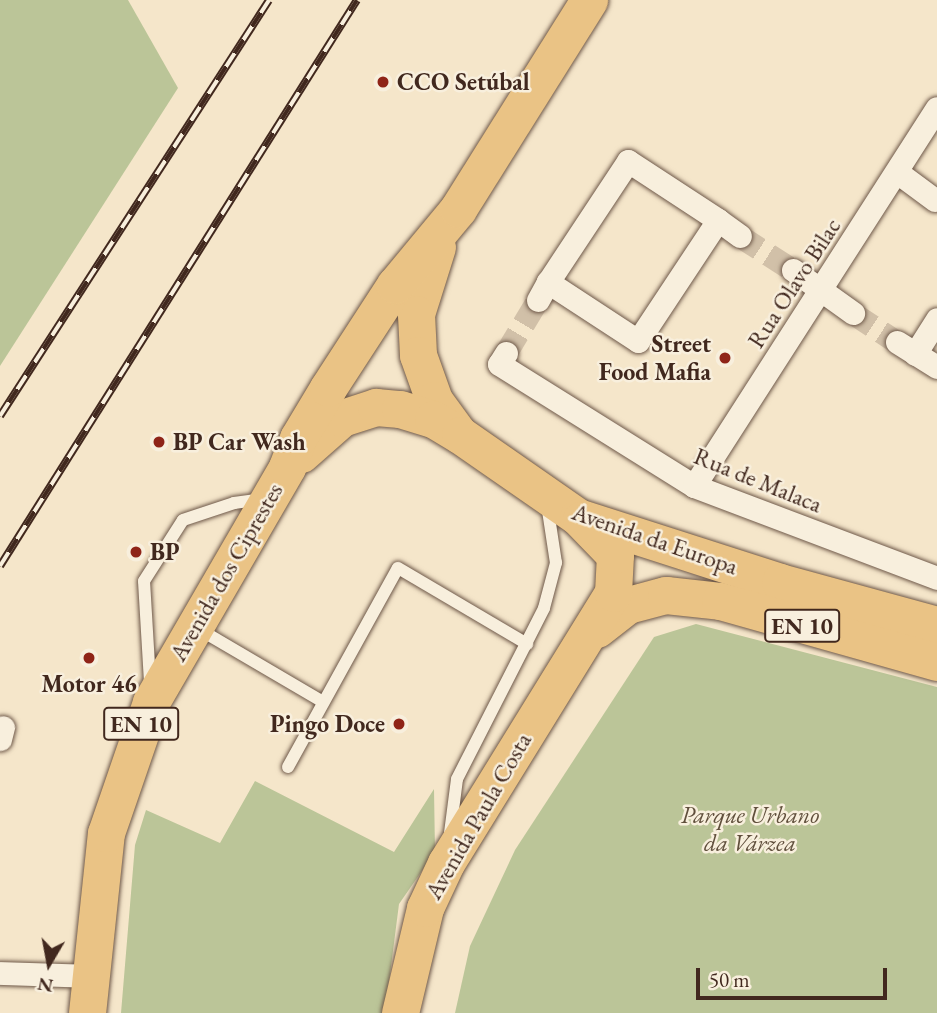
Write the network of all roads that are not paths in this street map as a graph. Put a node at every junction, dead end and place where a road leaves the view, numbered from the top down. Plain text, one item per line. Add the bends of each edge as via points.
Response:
1 (589, 0) edge
2 (937, 108) edge
3 (897, 172) junction
4 (935, 200) dead end
5 (718, 220) junction
6 (442, 232) junction
7 (740, 236) tunnel mouth
8 (793, 270) tunnel mouth
9 (820, 290) junction
10 (853, 313) tunnel mouth
11 (937, 320) edge
12 (503, 358) dead end
13 (937, 367) edge
14 (460, 435) junction
15 (287, 467) junction
16 (694, 486) junction
17 (544, 494) junction
18 (269, 498) junction
19 (578, 517) junction
20 (937, 578) edge
21 (937, 625) edge
22 (194, 626) junction
23 (590, 634) junction
24 (527, 644) junction
25 (937, 662) edge
26 (151, 702) junction
27 (324, 702) junction
28 (288, 767) dead end
29 (446, 863) junction
30 (0, 973) edge
31 (90, 976) junction
32 (87, 1013) edge
33 (400, 1013) edge

1 - 6 main road, Avenida dos Ciprestes
2 - 3 street, Rua Olavo Bilac
3 - 4 street
3 - 9 street, Rua Olavo Bilac
5 - 5 street via 628,161 543,291 638,341
5 - 7 street
6 - 14 main road via 416,314 418,355 434,400
6 - 15 main road, Avenida dos Ciprestes via 396,285 328,388 298,438
8 - 9 street
9 - 10 street
9 - 16 street, Rua Olavo Bilac
11 - 13 street via 906,348
12 - 16 street, Rua de Malaca
14 - 15 main road, Avenida da Europa / EN 10 via 433,419 376,407 342,418
14 - 17 main road, Avenida da Europa / EN 10
15 - 18 main road, Avenida dos Ciprestes / EN 10
16 - 20 street, Rua de Malaca
17 - 19 main road, Avenida da Europa / EN 10
17 - 24 lane via 556,563 544,608
18 - 22 main road, Avenida dos Ciprestes / EN 10
18 - 26 lane via 234,503 183,520 145,581
19 - 21 main road, Avenida da Europa / EN 10 via 780,582
19 - 23 main road, Avenida Paula Costa via 615,555 617,568 613,593
22 - 26 main road, Avenida dos Ciprestes / EN 10
22 - 27 lane
23 - 25 main road, Avenida da Europa / EN 10 via 628,605 666,595 720,601
23 - 29 main road, Avenida Paula Costa
24 - 27 lane via 398,569
24 - 29 lane via 457,779
26 - 31 main road, Avenida dos Ciprestes / EN 10 via 106,833
27 - 28 lane
29 - 33 main road, Avenida Paula Costa via 425,908
30 - 31 street
31 - 32 main road, Avenida dos Ciprestes / EN 10

